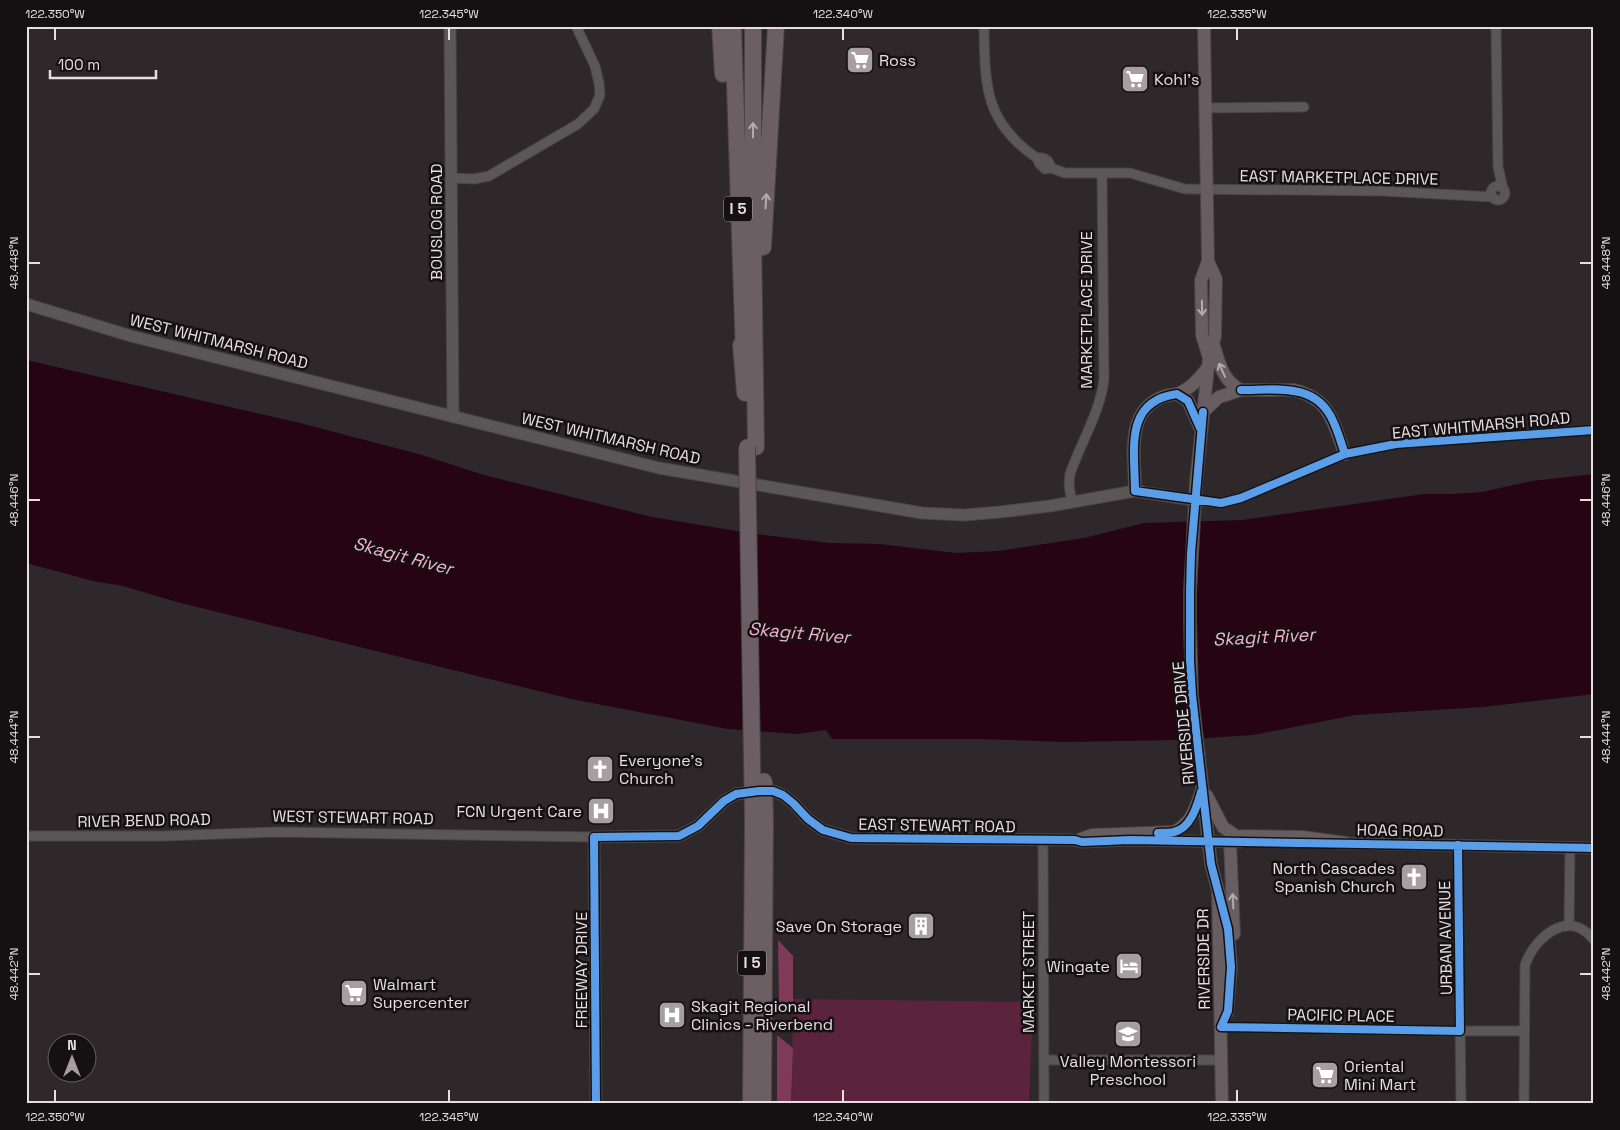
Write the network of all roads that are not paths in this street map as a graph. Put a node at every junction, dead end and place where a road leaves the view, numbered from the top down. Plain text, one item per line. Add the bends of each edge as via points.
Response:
1 (450, 26) edge
2 (576, 26) edge
3 (720, 26) edge
4 (733, 26) edge
5 (753, 26) edge
6 (776, 26) edge
7 (984, 26) edge
8 (1204, 26) edge
9 (1496, 26) edge
10 (1205, 108) junction
11 (1304, 108) dead end
12 (1102, 173) junction
13 (452, 178) junction
14 (1208, 190) junction
15 (1208, 261) junction
16 (26, 304) edge
17 (754, 337) junction
18 (1213, 342) junction
19 (1208, 363) junction
20 (1241, 390) junction
21 (745, 393) junction
22 (1177, 394) junction
23 (1202, 412) junction
24 (453, 417) junction
25 (1201, 430) junction
26 (1594, 430) edge
27 (751, 447) junction
28 (1345, 454) junction
29 (1135, 491) junction
30 (1200, 501) joint
31 (1072, 502) junction
32 (1203, 787) junction
33 (759, 791) joint
34 (261, 833) joint
35 (1207, 835) junction
36 (26, 836) edge
37 (594, 837) junction
38 (1043, 840) junction
39 (1078, 840) junction
40 (1230, 842) junction
41 (1346, 843) junction
42 (1458, 845) junction
43 (1570, 848) junction
44 (1594, 848) edge
45 (1218, 890) junction
46 (1570, 924) junction
47 (1594, 940) edge
48 (1231, 967) junction
49 (1221, 1027) junction
50 (1460, 1031) junction
51 (1524, 1031) junction
52 (1044, 1060) junction
53 (1222, 1060) junction
54 (760, 1101) edge
55 (596, 1104) edge
56 (1044, 1104) edge
57 (1222, 1104) edge
58 (1461, 1104) edge
59 (1524, 1104) edge

1 - 13 street, BOUSLOG ROAD
2 - 13 street via 600,83 600,95 594,109 578,124 489,176
3 - 21 highway
4 - 21 highway, I 5
17 -> 5 highway, I 5
17 -> 6 highway
7 - 12 street, EAST MARKETPLACE DRIVE via 987,86 1001,125 1045,169
8 - 10 main road
9 - 14 street, EAST MARKETPLACE DRIVE via 1496,191 1471,196 1382,191
10 - 11 street
10 - 14 main road
12 - 14 street, EAST MARKETPLACE DRIVE via 1130,172 1185,189
12 - 31 street, MARKETPLACE DRIVE via 1103,392 1070,474
13 - 24 street, BOUSLOG ROAD
14 - 15 main road
15 - 18 main road via 1216,279
15 -> 19 main road via 1201,280 1202,335
16 - 24 street, WEST WHITMARSH ROAD via 131,336
17 - 27 highway, I 5
18 - 19 main road, RIVERSIDE DRIVE
20 -> 18 main road via 1228,382
19 - 22 main road via 1198,381
19 - 23 main road, RIVERSIDE DRIVE
20 - 23 main road via 1218,397
20 - 28 main road via 1294,390 1317,399 1334,422
21 - 27 highway, I 5
22 - 25 main road via 1188,401
22 - 29 main road via 1152,403 1138,419 1134,436
23 - 25 main road, RIVERSIDE DRIVE
24 - 31 street, WEST WHITMARSH ROAD via 659,468 922,513 964,515
25 - 32 main road, RIVERSIDE DRIVE, bridge via 1190,623 1192,695
26 - 28 street, EAST WHITMARSH ROAD via 1396,444
27 - 54 highway, I 5, bridge via 759,822
28 - 30 street, EAST WHITMARSH ROAD via 1241,498 1221,503
29 - 30 street, WEST WHITMARSH ROAD
29 - 31 street, WEST WHITMARSH ROAD
32 - 35 main road, RIVERSIDE DRIVE
32 - 39 main road via 1194,813 1184,826 1174,832 1092,835
32 - 41 main road via 1223,827 1236,836 1302,837
33 - 37 street, WEST STEWART ROAD via 736,794 698,826 679,836
33 - 38 street, EAST STEWART ROAD via 783,795 823,830 851,838
34 - 36 street, RIVER BEND ROAD
34 - 37 street, WEST STEWART ROAD
35 - 39 street, EAST STEWART ROAD
35 - 40 street, HOAG ROAD
35 - 45 main road, RIVERSIDE DRIVE, bridge
37 - 55 street, FREEWAY DRIVE
38 - 39 street, EAST STEWART ROAD
38 - 52 street, MARKET STREET
40 - 41 street, HOAG ROAD
48 -> 40 main road via 1234,926
41 - 42 street, HOAG ROAD
42 - 43 street, HOAG ROAD
42 - 50 street, URBAN AVENUE
43 - 44 street, HOAG ROAD
43 - 46 street
45 - 48 main road, RIVERSIDE DRIVE via 1228,929
45 - 49 main road, RIVERSIDE DR
46 - 47 street via 1579,926
46 - 51 street via 1547,934 1528,955
48 - 49 main road, RIVERSIDE DRIVE via 1228,1011
49 - 50 street, PACIFIC PLACE
49 - 53 main road, RIVERSIDE DRIVE
50 - 51 street, PACIFIC PLACE
50 - 58 street, URBAN AVENUE
51 - 59 street
52 - 53 street
52 - 56 street, MARKET STREET
53 - 57 main road, RIVERSIDE DRIVE

